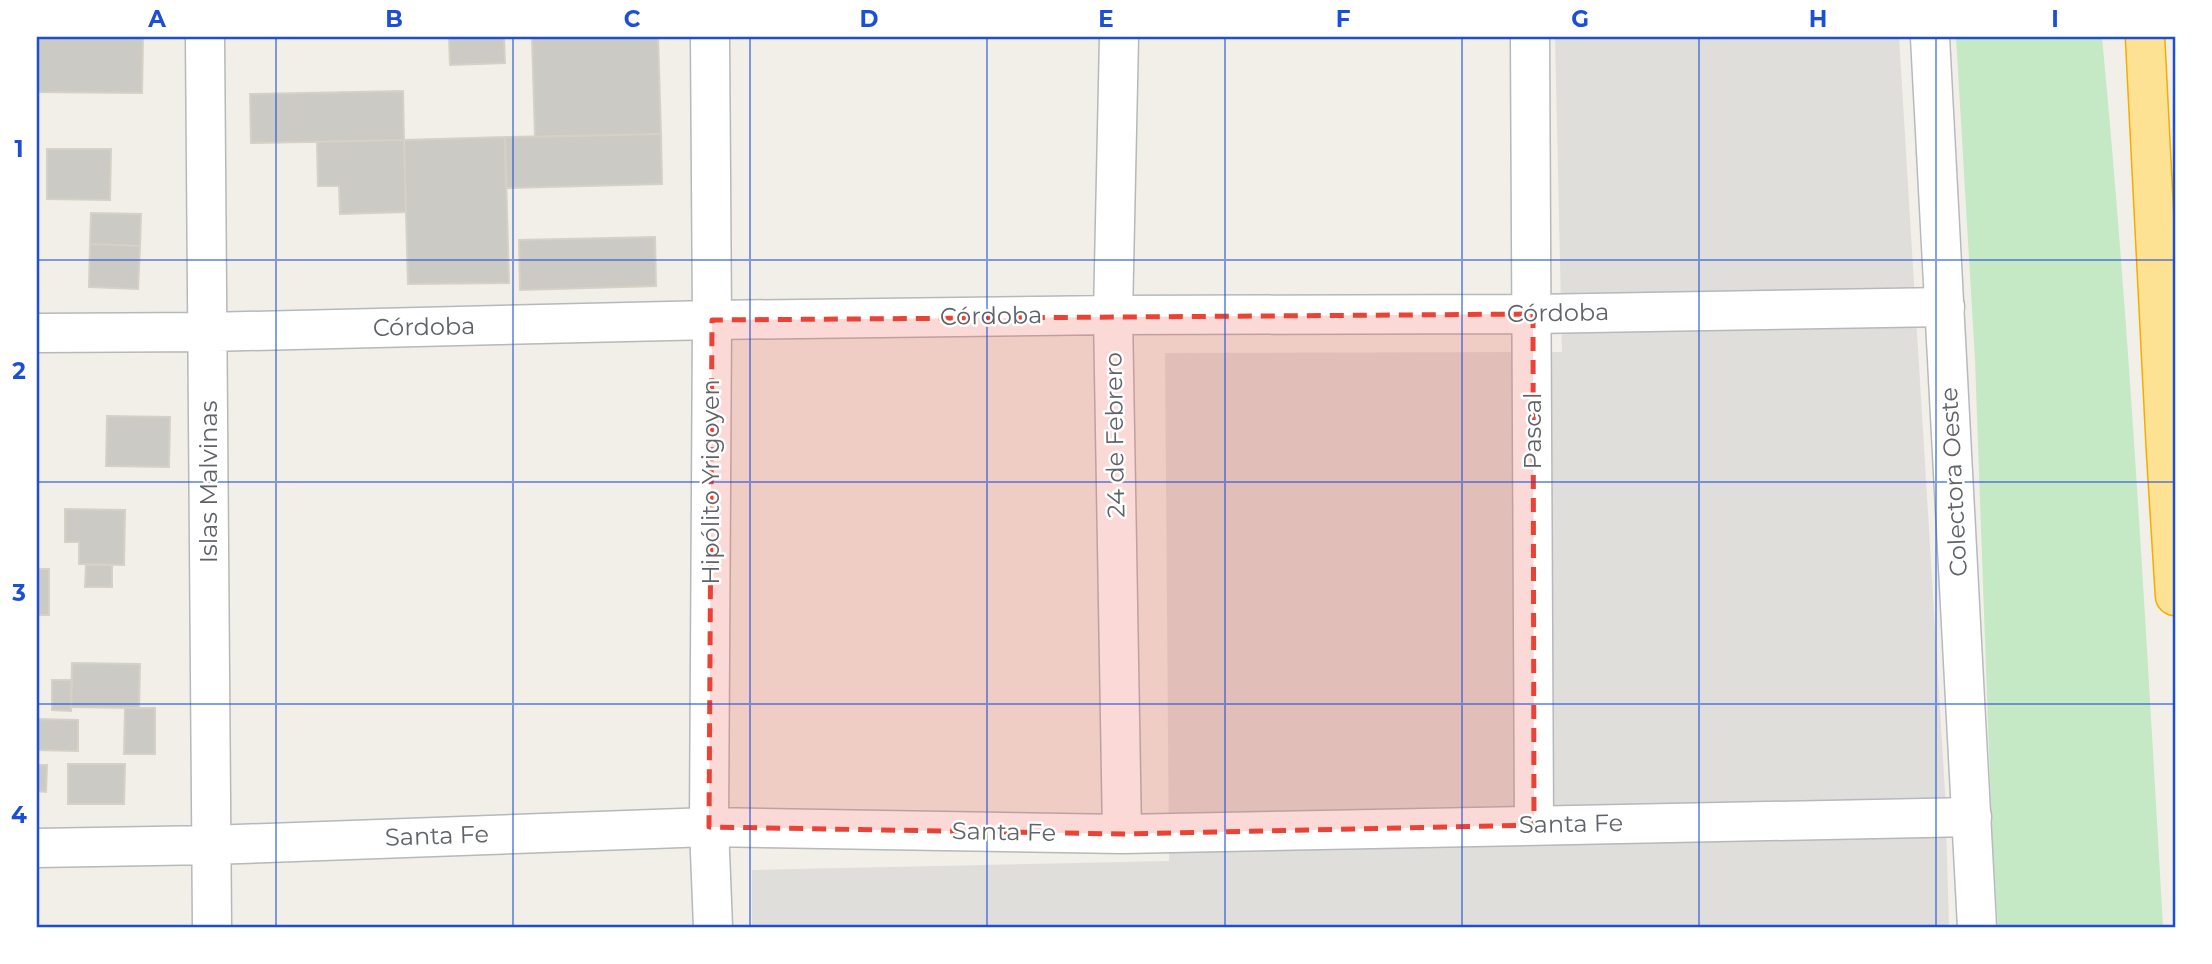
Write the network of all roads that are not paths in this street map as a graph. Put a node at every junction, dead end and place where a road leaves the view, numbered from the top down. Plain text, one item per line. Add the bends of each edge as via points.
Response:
1 (205, 37) edge
2 (710, 37) edge
3 (1119, 37) edge
4 (1530, 37) edge
5 (1930, 37) edge
6 (2122, 37) edge
7 (2145, 37) edge
8 (1945, 307) junction
9 (1533, 314) junction
10 (1113, 315) junction
11 (712, 320) junction
12 (208, 332) junction
13 (37, 333) edge
14 (2166, 452) junction
15 (2175, 596) edge
16 (1972, 817) junction
17 (1535, 825) junction
18 (709, 827) junction
19 (1122, 834) junction
20 (211, 845) junction
21 (37, 848) edge
22 (212, 927) edge
23 (713, 927) edge
24 (1977, 927) edge

1 - 12 street, Islas Malvinas
2 - 11 street, Hipólito Yrigoyen
3 - 10 street, 24 de Febrero
4 - 9 street, Pascal
5 - 8 street, Colectora Oeste
6 - 14 highway
7 - 14 highway
8 - 9 street, Córdoba
8 - 16 street, Colectora Oeste
9 - 10 street, Córdoba
9 - 17 street, Pascal
10 - 11 street, Córdoba
10 - 19 street, 24 de Febrero
11 - 12 street, Córdoba
11 - 18 street, Hipólito Yrigoyen
12 - 13 street, Córdoba
12 - 20 street, Islas Malvinas
14 - 15 highway
16 - 17 street, Santa Fe
16 - 24 street, Colectora Oeste
17 - 19 street, Santa Fe
18 - 19 street, Santa Fe
18 - 20 street, Santa Fe
18 - 23 street, Hipólito Yrigoyen
20 - 21 street, Santa Fe
20 - 22 street, Islas Malvinas

